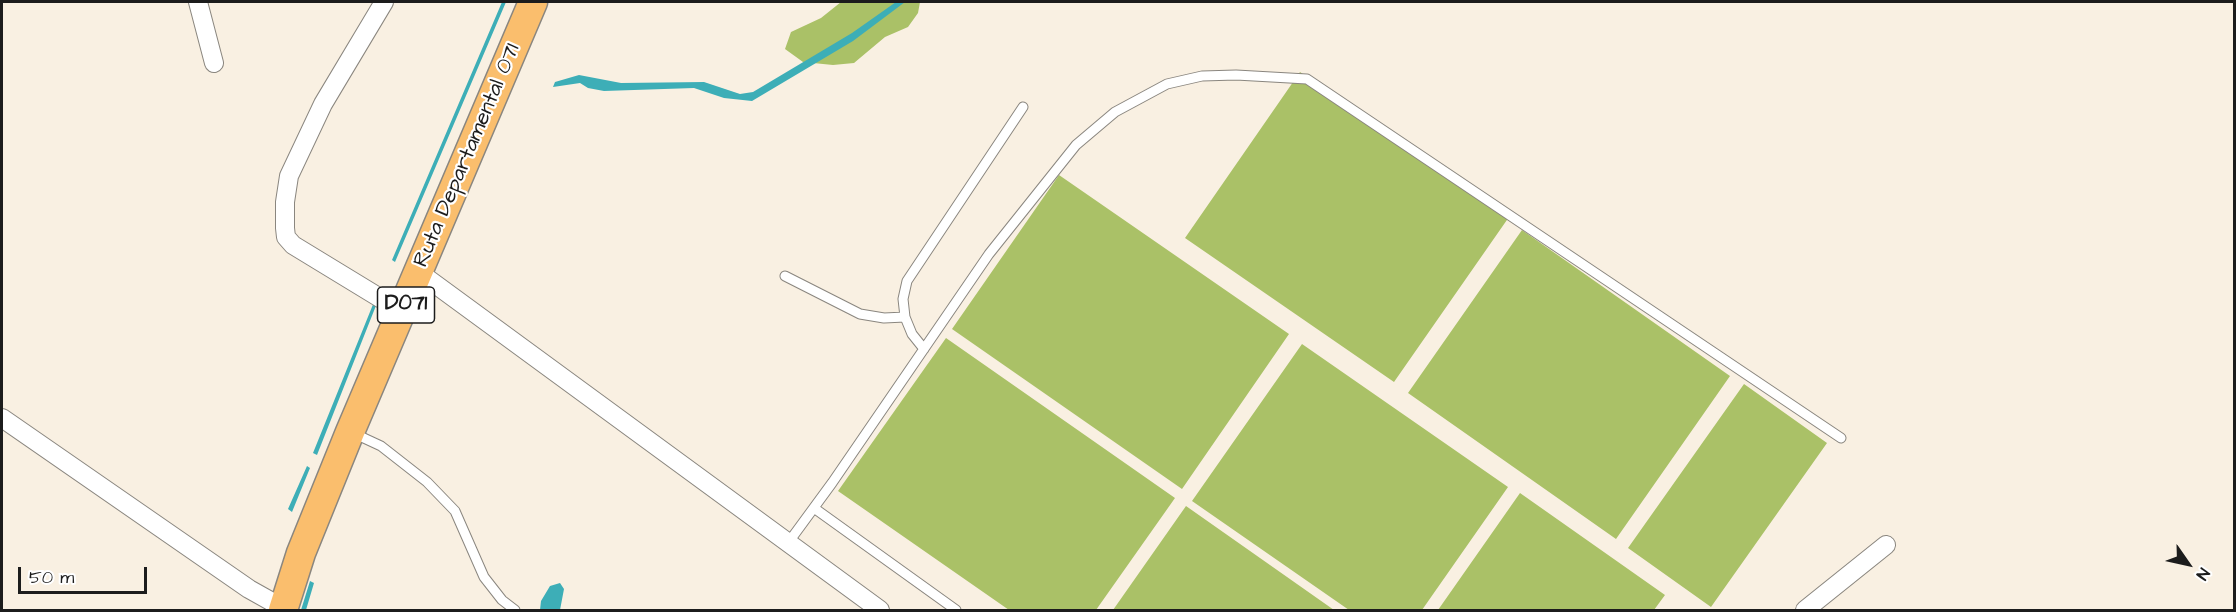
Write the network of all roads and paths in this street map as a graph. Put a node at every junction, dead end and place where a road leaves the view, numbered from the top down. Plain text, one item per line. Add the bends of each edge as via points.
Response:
1 (198, 2) edge
2 (384, 2) edge
3 (533, 2) edge
4 (214, 63) dead end
5 (1023, 107) dead end
6 (420, 273) junction
7 (785, 276) dead end
8 (403, 312) junction
9 (905, 317) junction
10 (924, 349) junction
11 (2, 418) edge
12 (350, 432) junction
13 (1841, 438) dead end
14 (814, 508) junction
15 (788, 543) junction
16 (1886, 545) dead end
17 (283, 609) edge
18 (515, 610) edge
19 (880, 610) edge
20 (956, 610) edge
21 (1805, 610) edge

1 - 4 street
2 - 8 street via 323,104 289,176 285,228 293,245
3 - 6 main road, Ruta Departamental 071 / D071
5 - 9 lane via 907,281 903,298
6 - 8 main road, Ruta Departamental 071 / D071
6 - 15 street
7 - 9 lane via 860,314
8 - 12 main road, Ruta Departamental 071 / D071
9 - 10 lane
10 - 13 lane via 1036,193 1076,145 1115,112 1167,84 1202,76 1307,79
10 - 14 lane
11 - 17 street
12 - 17 main road, Ruta Departamental 071 / D071
12 - 18 lane via 381,446 427,482 455,511 484,577
14 - 15 lane
14 - 20 lane
15 - 19 street
16 - 21 street

